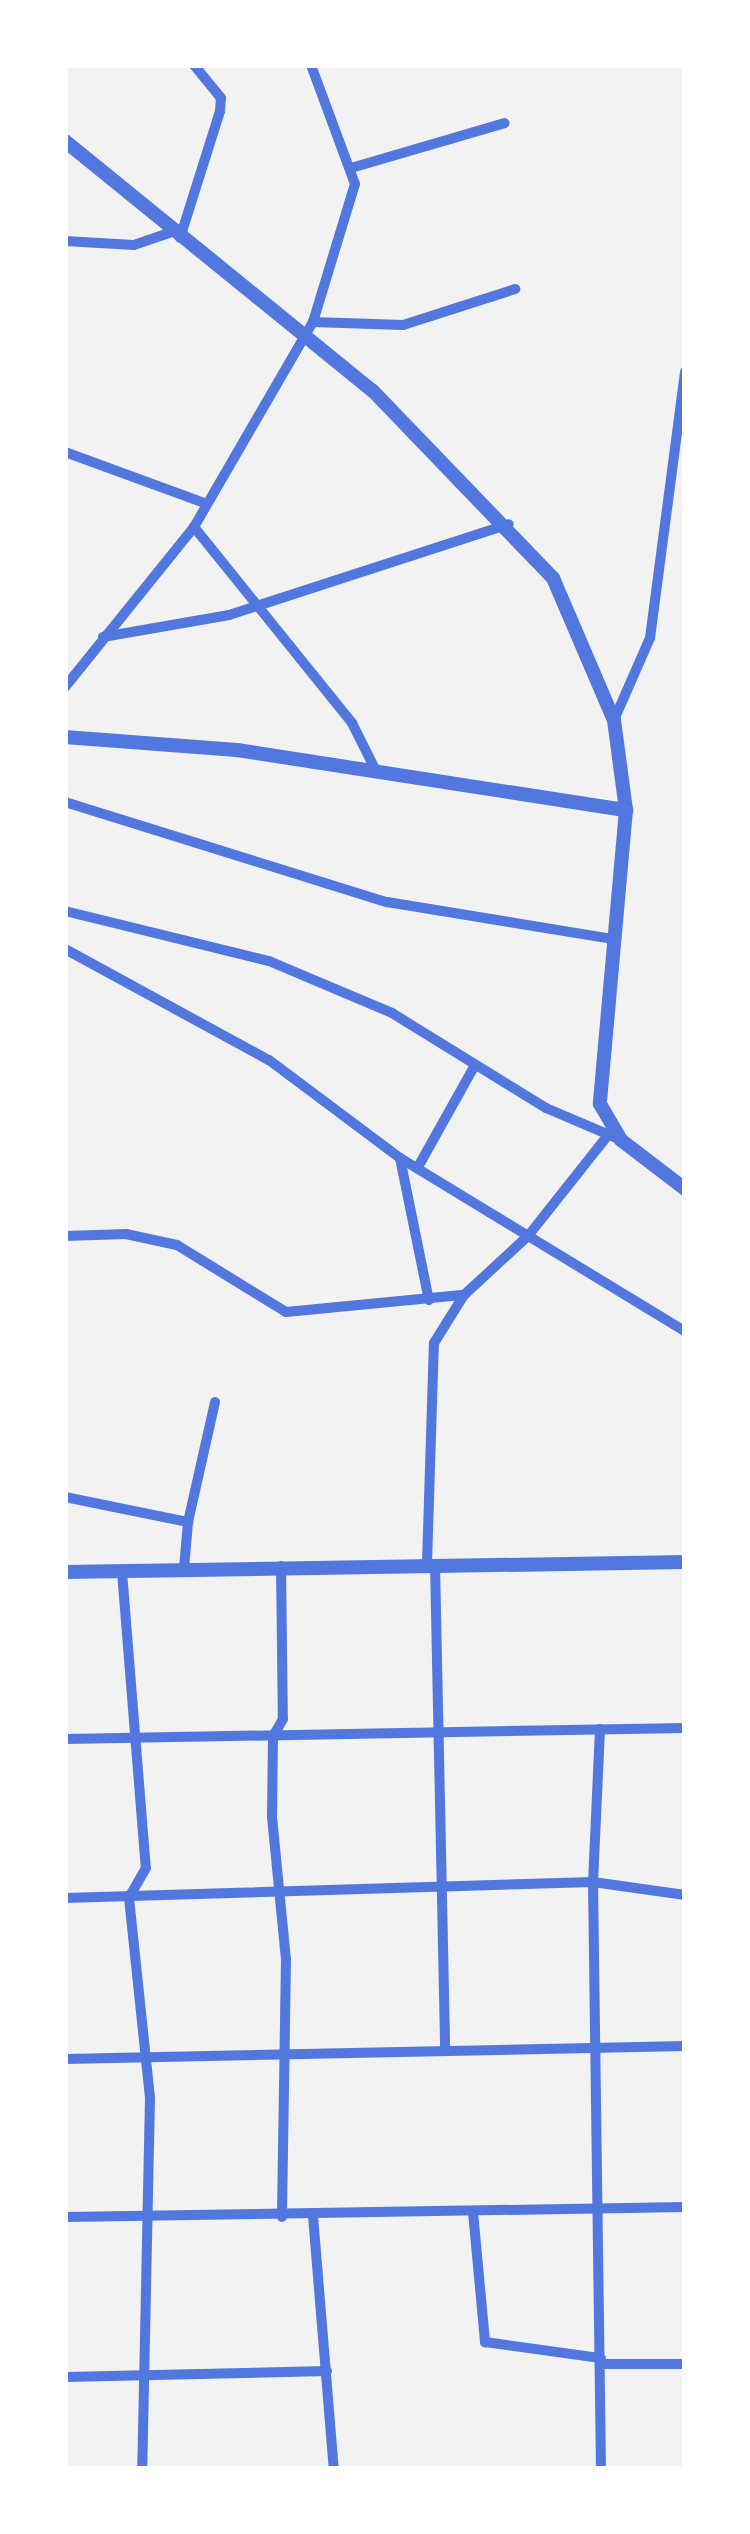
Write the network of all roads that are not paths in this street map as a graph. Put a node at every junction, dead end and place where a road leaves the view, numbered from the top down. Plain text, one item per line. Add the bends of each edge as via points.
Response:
1 (194, 65) edge
2 (311, 65) edge
3 (505, 123) dead end
4 (65, 141) edge
5 (351, 168) junction
6 (175, 236) junction
7 (65, 241) edge
8 (515, 289) dead end
9 (308, 326) junction
10 (685, 371) edge
11 (65, 452) edge
12 (207, 504) junction
13 (510, 524) junction
14 (194, 527) junction
15 (254, 608) junction
16 (102, 637) junction
17 (65, 688) edge
18 (614, 720) junction
19 (65, 737) edge
20 (378, 776) junction
21 (65, 802) edge
22 (626, 810) junction
23 (65, 911) edge
24 (612, 939) junction
25 (65, 949) edge
26 (475, 1065) junction
27 (613, 1140) junction
28 (400, 1158) junction
29 (418, 1167) junction
30 (685, 1188) edge
31 (65, 1236) edge
32 (528, 1236) junction
33 (464, 1295) junction
34 (429, 1300) junction
35 (685, 1331) edge
36 (216, 1402) dead end
37 (65, 1498) edge
38 (188, 1522) junction
39 (685, 1562) edge
40 (431, 1563) junction
41 (282, 1566) junction
42 (184, 1569) junction
43 (65, 1572) edge
44 (122, 1572) junction
45 (685, 1728) edge
46 (600, 1729) junction
47 (434, 1734) junction
48 (273, 1736) junction
49 (65, 1739) edge
50 (139, 1739) junction
51 (593, 1882) junction
52 (440, 1884) junction
53 (279, 1888) junction
54 (685, 1895) edge
55 (65, 1898) edge
56 (129, 1898) junction
57 (685, 2046) edge
58 (598, 2048) junction
59 (445, 2049) junction
60 (285, 2050) junction
61 (141, 2058) junction
62 (65, 2059) edge
63 (685, 2207) edge
64 (596, 2209) junction
65 (473, 2212) junction
66 (312, 2216) junction
67 (65, 2217) edge
68 (282, 2217) junction
69 (142, 2221) junction
70 (601, 2361) junction
71 (685, 2364) edge
72 (327, 2372) junction
73 (141, 2377) junction
74 (65, 2378) edge
75 (142, 2469) edge
76 (334, 2469) edge
77 (601, 2469) edge

1 - 6 street via 221,98 220,111
2 - 5 street
3 - 5 street
4 - 6 street
5 - 9 street via 356,202
6 - 7 street via 134,245
6 - 9 street
8 - 9 street via 403,325
9 - 12 street
9 - 13 street
10 - 18 street via 650,638
11 - 12 street
12 - 14 street
13 - 15 street
13 - 18 street via 571,609
14 - 15 street
14 - 16 street
15 - 16 street
15 - 20 street via 352,723
16 - 17 street
18 - 22 street
19 - 20 street via 238,750
20 - 22 street
21 - 24 street via 388,902
22 - 24 street
23 - 26 street via 269,962 392,1013
24 - 27 street via 600,1104
25 - 28 street via 269,1060
26 - 27 street
26 - 29 street
27 - 30 street
27 - 32 street
28 - 29 street
28 - 34 street
29 - 32 street
31 - 34 street via 126,1234 177,1245 286,1312
32 - 33 street
32 - 35 street
33 - 34 street
33 - 40 street via 427,1368
36 - 38 street
37 - 38 street
38 - 42 street
39 - 40 street
40 - 41 street
40 - 47 street
41 - 42 street
41 - 48 street via 283,1718
42 - 44 street
43 - 44 street
44 - 50 street via 130,1732
45 - 46 street
46 - 47 street
46 - 51 street
47 - 48 street
47 - 52 street
48 - 50 street
48 - 53 street
49 - 50 street
50 - 56 street via 146,1868
51 - 52 street
51 - 54 street
51 - 58 street
52 - 53 street
52 - 59 street
53 - 56 street
53 - 60 street
55 - 56 street
56 - 61 street
57 - 58 street
58 - 59 street
58 - 64 street
59 - 60 street
60 - 61 street
60 - 68 street
61 - 62 street
61 - 69 street via 150,2098
63 - 64 street
64 - 65 street
64 - 70 street
65 - 66 street
65 - 70 street via 485,2342
66 - 68 street
66 - 72 street
67 - 69 street
68 - 69 street
69 - 73 street
70 - 71 street
70 - 77 street
72 - 73 street
72 - 76 street
73 - 74 street
73 - 75 street

